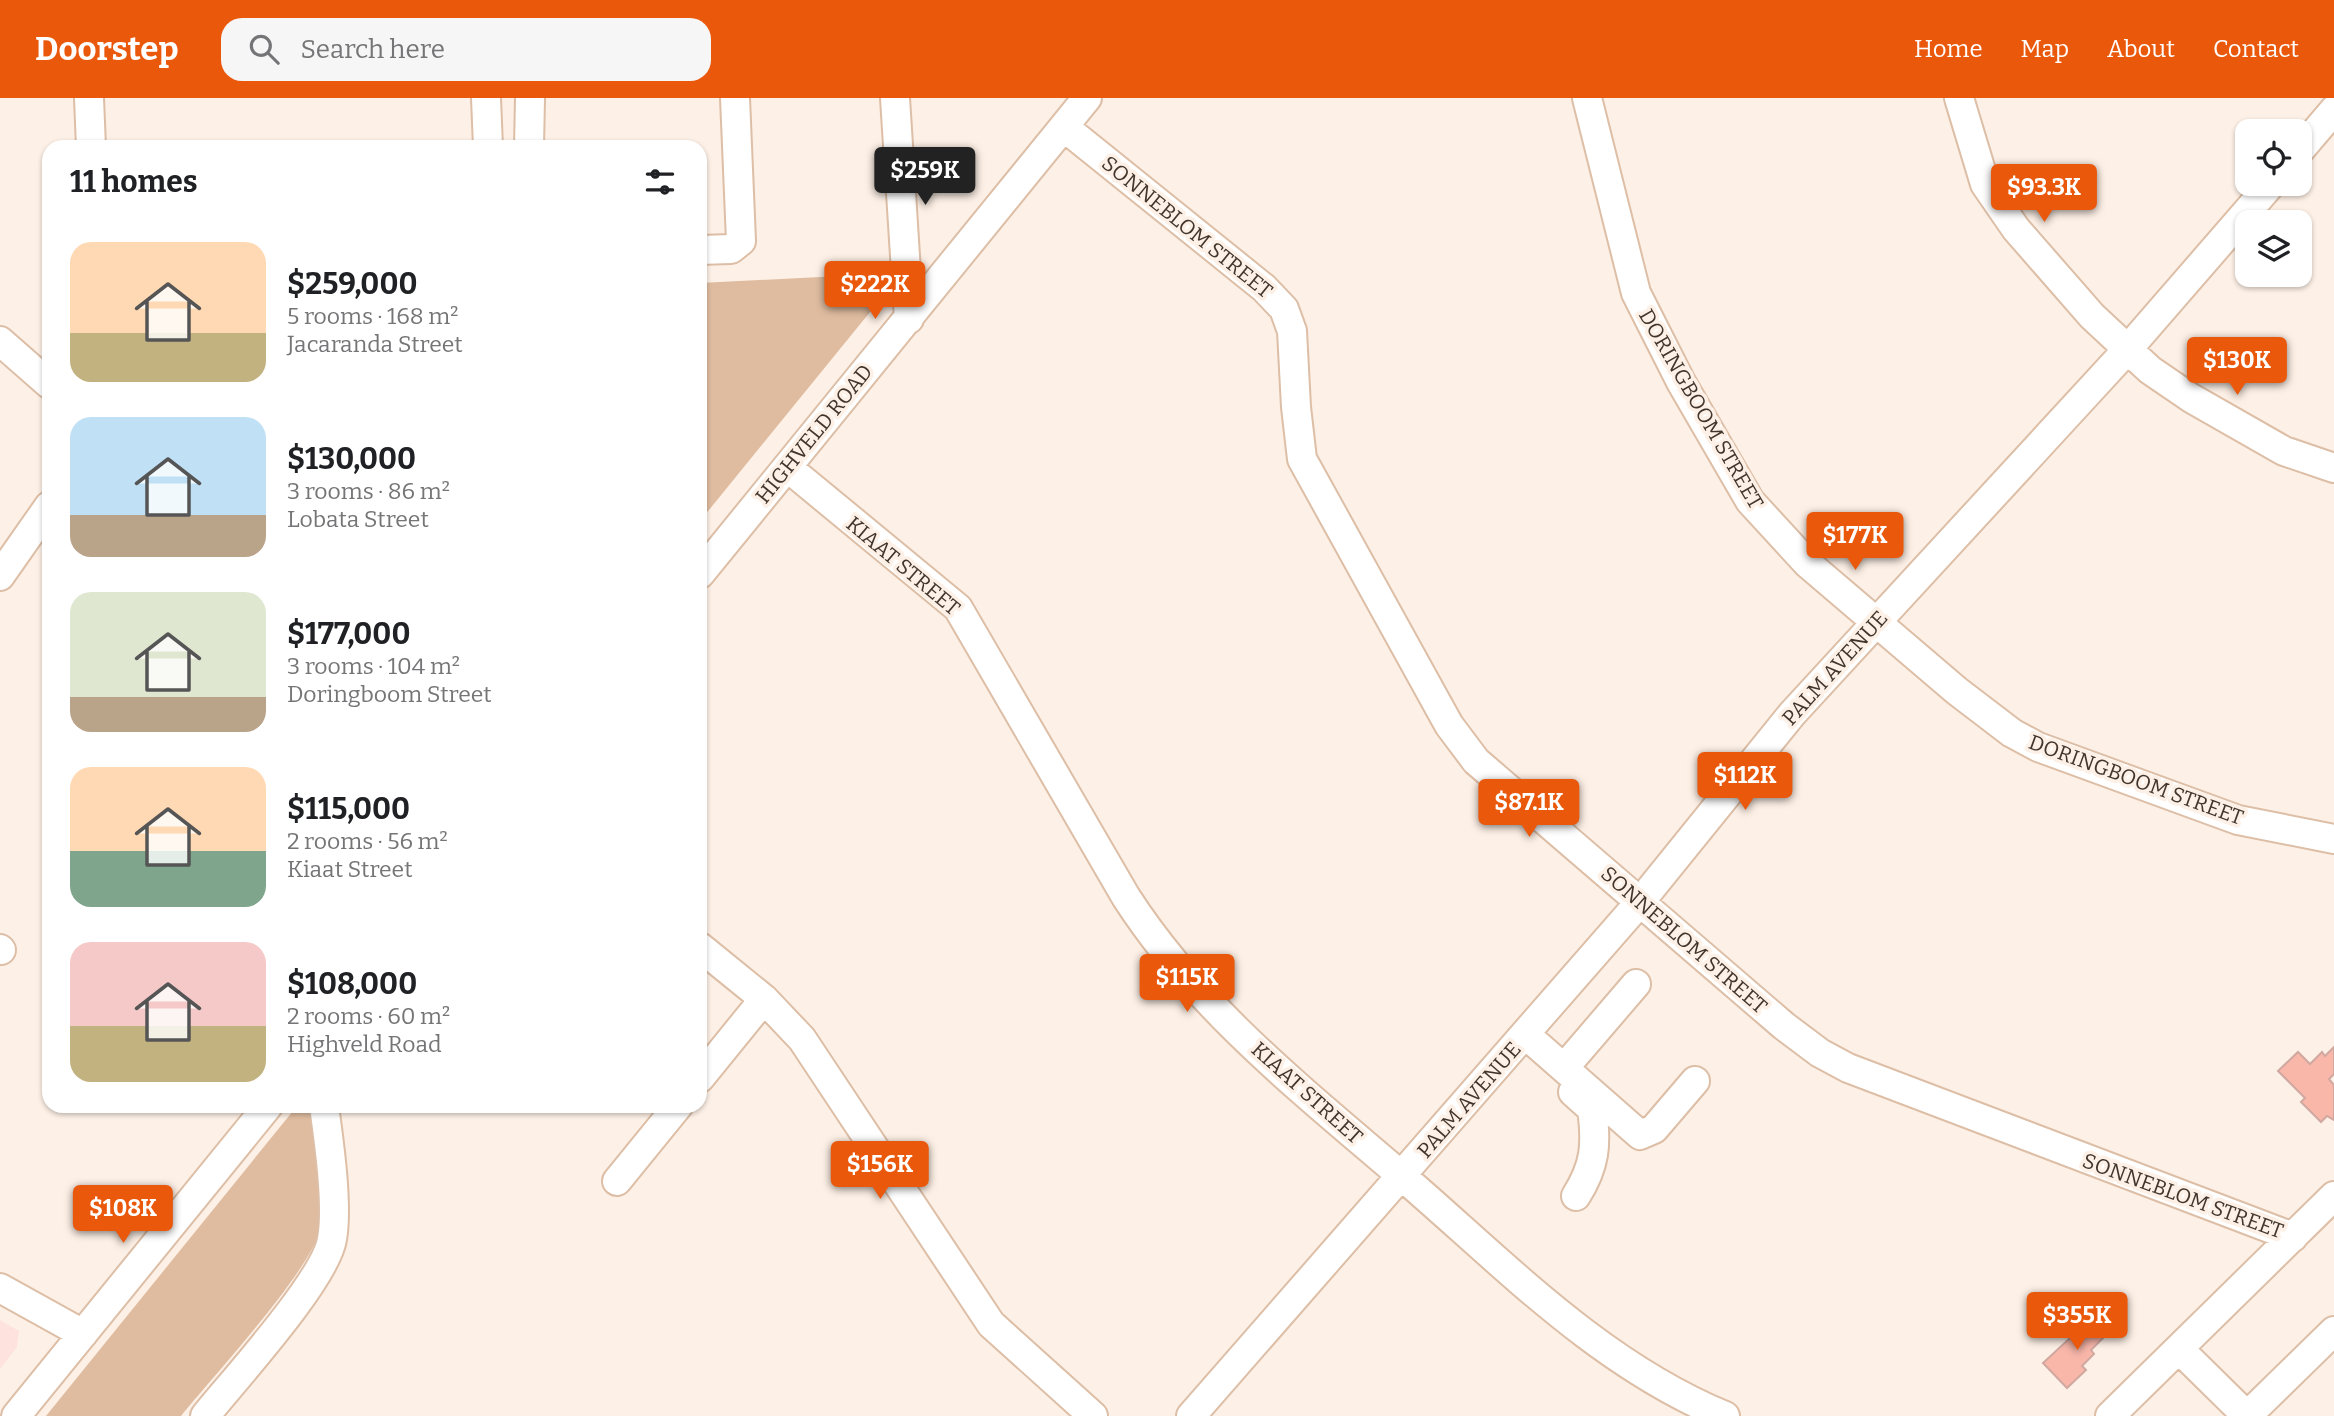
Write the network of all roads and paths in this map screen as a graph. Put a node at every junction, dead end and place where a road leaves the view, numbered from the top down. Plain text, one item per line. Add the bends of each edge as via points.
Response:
1 (89, 98) edge
2 (486, 98) edge
3 (530, 98) edge
4 (736, 98) edge
5 (895, 98) edge
6 (1087, 98) edge
7 (1587, 98) edge
8 (1959, 98) edge
9 (2334, 110) edge
10 (1064, 127) junction
11 (2312, 136) edge
12 (91, 140) edge
13 (488, 140) edge
14 (529, 140) edge
15 (2261, 196) edge
16 (707, 250) edge
17 (909, 319) junction
18 (0, 341) edge
19 (2127, 350) junction
20 (42, 378) edge
21 (787, 467) junction
22 (2334, 468) edge
23 (42, 516) edge
24 (707, 565) edge
25 (0, 576) edge
26 (1877, 622) junction
27 (2334, 839) edge
28 (1640, 902) junction
29 (707, 953) edge
30 (1636, 984) dead end
31 (764, 999) junction
32 (1520, 1041) junction
33 (1563, 1068) junction
34 (707, 1069) edge
35 (1695, 1081) dead end
36 (262, 1113) edge
37 (325, 1113) edge
38 (672, 1113) edge
39 (1403, 1177) junction
40 (617, 1181) dead end
41 (1576, 1196) dead end
42 (2334, 1196) edge
43 (2293, 1237) junction
44 (0, 1288) edge
45 (2334, 1331) edge
46 (83, 1334) junction
47 (2179, 1349) junction
48 (16, 1416) edge
49 (205, 1416) edge
50 (1093, 1416) edge
51 (1191, 1416) edge
52 (1725, 1416) edge
53 (2110, 1416) edge
54 (2247, 1416) edge

1 - 12 street
2 - 13 street
3 - 14 street
4 - 16 street via 741,241 731,249
5 - 17 street
6 - 10 street, HIGHVELD ROAD
7 - 26 street, DORINGBOOM STREET via 1636,293 1681,382 1759,512 1792,549
8 - 19 street via 1979,167 1995,200 2092,316
9 - 11 street
10 - 17 street, HIGHVELD ROAD
10 - 28 street, SONNEBLOM STREET via 1284,309 1292,331 1302,459 1449,725 1476,761
15 - 19 street, PALM AVENUE
17 - 21 street, HIGHVELD ROAD
18 - 20 street
19 - 22 street via 2233,423 2284,451
19 - 26 street, PALM AVENUE
21 - 24 street, HIGHVELD ROAD
21 - 39 street, KIAAT STREET via 958,608 1150,935 1199,992 1318,1108
23 - 25 street
26 - 27 street, DORINGBOOM STREET via 1957,691 2038,747 2238,820
26 - 28 street, PALM AVENUE via 1792,714
28 - 32 street, PALM AVENUE
28 - 43 street, SONNEBLOM STREET via 1784,1026 1849,1068
29 - 31 street
30 - 33 street
31 - 34 street
31 - 50 street via 802,1039 991,1324
32 - 33 street
32 - 39 street, PALM AVENUE
32 - 41 street via 1592,1109 1594,1159
33 - 35 street via 1640,1135 1654,1129
36 - 46 street
37 - 49 street via 333,1222 328,1253 312,1282
38 - 40 street
39 - 51 street, PALM AVENUE
39 - 52 street, KIAAT STREET via 1543,1301 1624,1363
42 - 43 street
43 - 47 street
44 - 46 street
45 - 54 street
46 - 48 street
47 - 53 street
47 - 54 street

